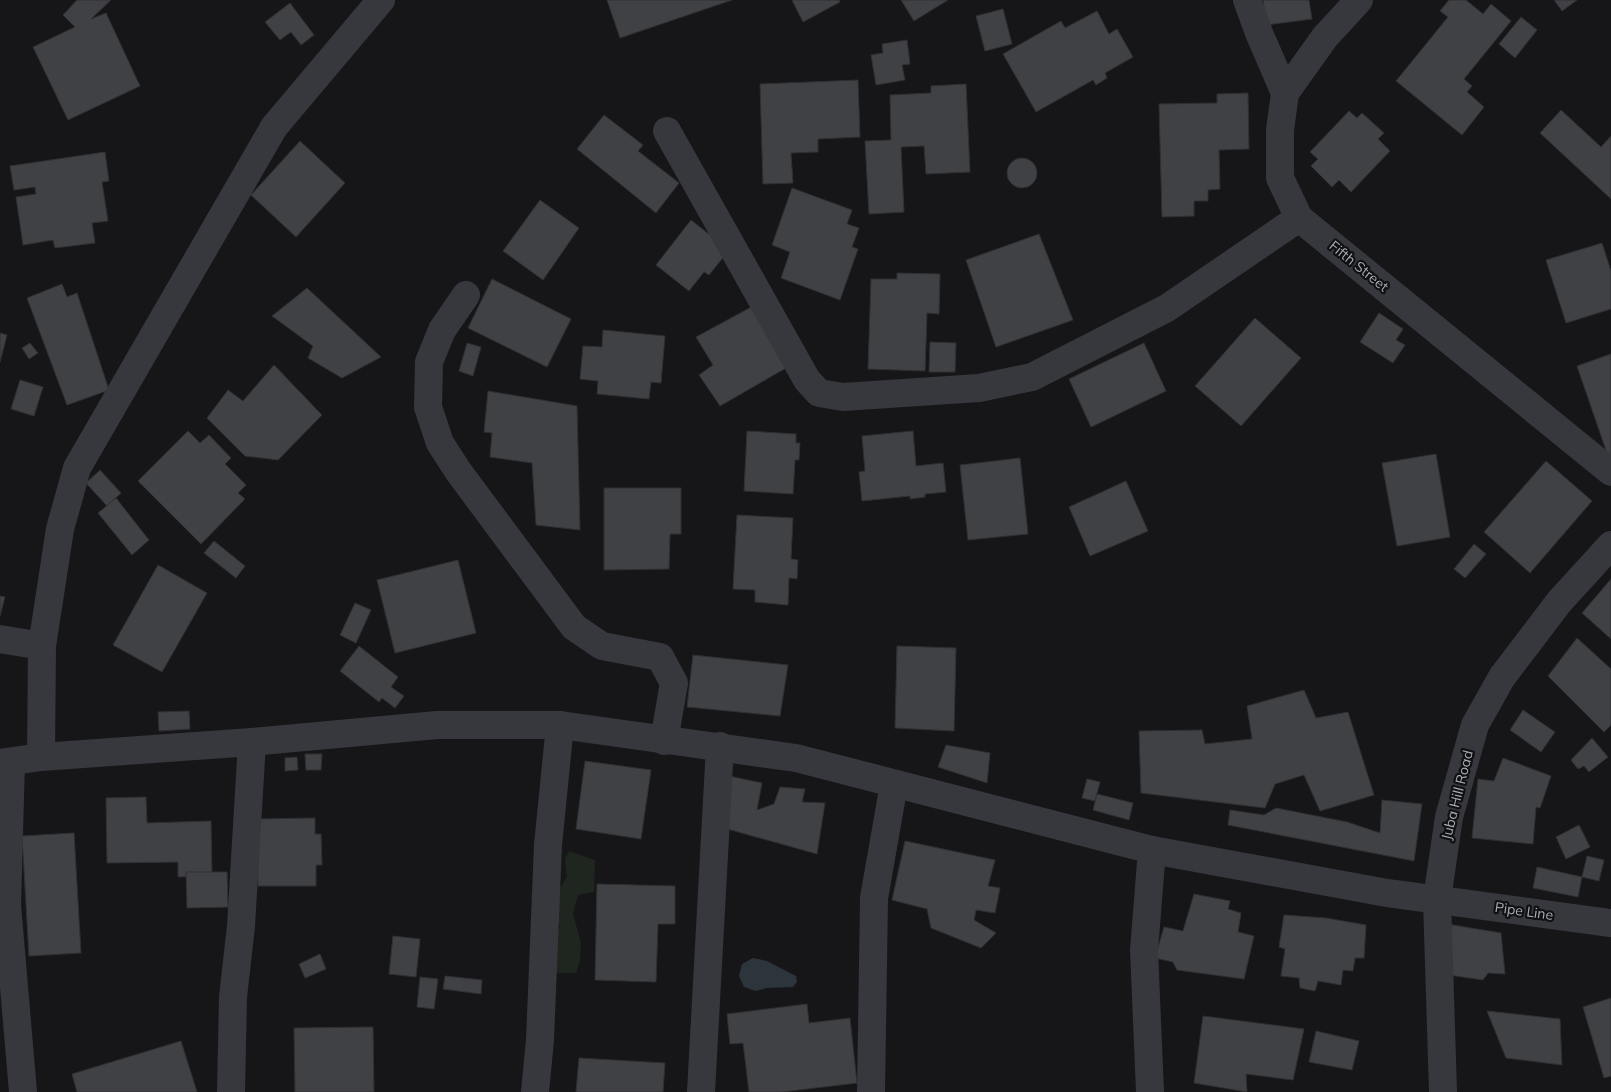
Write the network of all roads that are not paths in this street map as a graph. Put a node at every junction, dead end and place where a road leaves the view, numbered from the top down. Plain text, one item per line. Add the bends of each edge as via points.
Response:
1 (381, 0) edge
2 (1247, 0) edge
3 (1359, 0) edge
4 (1285, 93) junction
5 (667, 131) dead end
6 (1299, 218) junction
7 (466, 295) dead end
8 (1611, 472) edge
9 (1611, 545) edge
10 (0, 639) edge
11 (42, 646) junction
12 (560, 726) junction
13 (664, 740) junction
14 (252, 742) junction
15 (720, 746) junction
16 (41, 757) junction
17 (5, 763) edge
18 (894, 784) junction
19 (1152, 850) junction
20 (1437, 899) junction
21 (1611, 923) edge
22 (22, 1092) edge
23 (230, 1092) edge
24 (535, 1092) edge
25 (701, 1092) edge
26 (871, 1092) edge
27 (1150, 1092) edge
28 (1443, 1092) edge

1 - 11 street via 274,126 77,468 60,529
2 - 4 street
3 - 4 street, Fifth Street via 1325,37
4 - 6 street, Fifth Street via 1280,130 1280,178
5 - 6 street via 807,380 819,393 843,397 979,388 1032,377 1167,308
6 - 8 street, Fifth Street
7 - 13 street via 442,330 429,362 428,407 440,443 574,627 602,646 660,657 674,683
9 - 20 street, Juba Hill Road via 1559,602 1502,677 1475,725 1449,817
10 - 11 street
11 - 16 street
12 - 13 street, Pipe Line
12 - 14 street, Pipe Line via 437,725
12 - 24 street via 548,845
13 - 15 street, Pipe Line
14 - 16 street, Pipe Line
14 - 23 street via 241,926 233,997
15 - 18 street, Pipe Line via 796,758
15 - 25 street
16 - 17 street, Pipe Line
17 - 22 street via 7,905
18 - 19 street, Pipe Line
18 - 26 street via 874,898
19 - 20 street, Pipe Line via 1387,893
19 - 27 street via 1144,950
20 - 21 street, Pipe Line
20 - 28 street, Juba Hill Road

